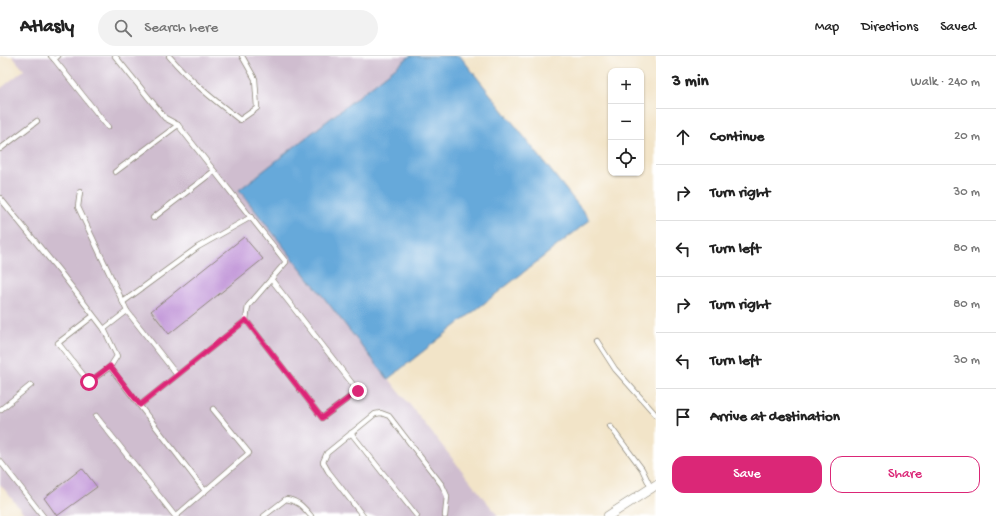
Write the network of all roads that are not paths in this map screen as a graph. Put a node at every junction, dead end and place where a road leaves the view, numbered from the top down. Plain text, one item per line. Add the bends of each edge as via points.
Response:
1 (115, 56) edge
2 (169, 56) edge
3 (242, 56) edge
4 (55, 57) edge
5 (37, 121) dead end
6 (178, 125) junction
7 (108, 127) dead end
8 (0, 149) edge
9 (214, 171) junction
10 (116, 172) dead end
11 (80, 192) dead end
12 (0, 198) edge
13 (251, 217) junction
14 (153, 218) dead end
15 (271, 280) junction
16 (123, 302) junction
17 (127, 311) junction
18 (93, 316) junction
19 (246, 320) junction
20 (104, 329) junction
21 (597, 341) dead end
22 (110, 366) junction
23 (177, 375) junction
24 (31, 385) dead end
25 (140, 405) junction
26 (213, 409) dead end
27 (0, 410) edge
28 (656, 415) edge
29 (96, 416) dead end
30 (610, 426) dead end
31 (351, 433) junction
32 (0, 461) edge
33 (654, 487) edge
34 (205, 491) junction
35 (43, 516) edge
36 (176, 516) edge
37 (264, 516) edge
38 (311, 516) edge
39 (363, 516) edge
40 (417, 516) edge
41 (445, 516) edge
42 (608, 516) edge

1 - 6 lane via 165,118
2 - 3 lane via 183,73 240,120 257,108 255,79
4 - 7 lane
5 - 8 lane
6 - 9 lane
6 - 10 lane
9 - 13 lane
9 - 14 lane
11 - 16 lane via 78,207
12 - 18 lane
13 - 15 lane via 286,262
13 - 16 lane via 198,247
15 - 19 lane via 248,306
15 - 19 lane via 358,391 322,418
16 - 17 lane
17 - 20 lane
17 - 23 lane
18 - 20 lane
18 - 22 lane via 58,343 89,382
19 - 23 lane
20 - 22 lane via 116,356
21 - 28 lane via 615,368
22 - 25 lane
23 - 25 lane
24 - 27 lane
25 - 34 lane
26 - 34 lane via 249,453
29 - 36 lane
30 - 33 lane
31 - 39 lane via 327,453 323,462
31 - 40 lane
31 - 41 lane via 376,414 381,412 389,416 442,485 447,496
32 - 35 lane
33 - 42 street
34 - 36 lane
37 - 38 lane via 286,499 302,504

